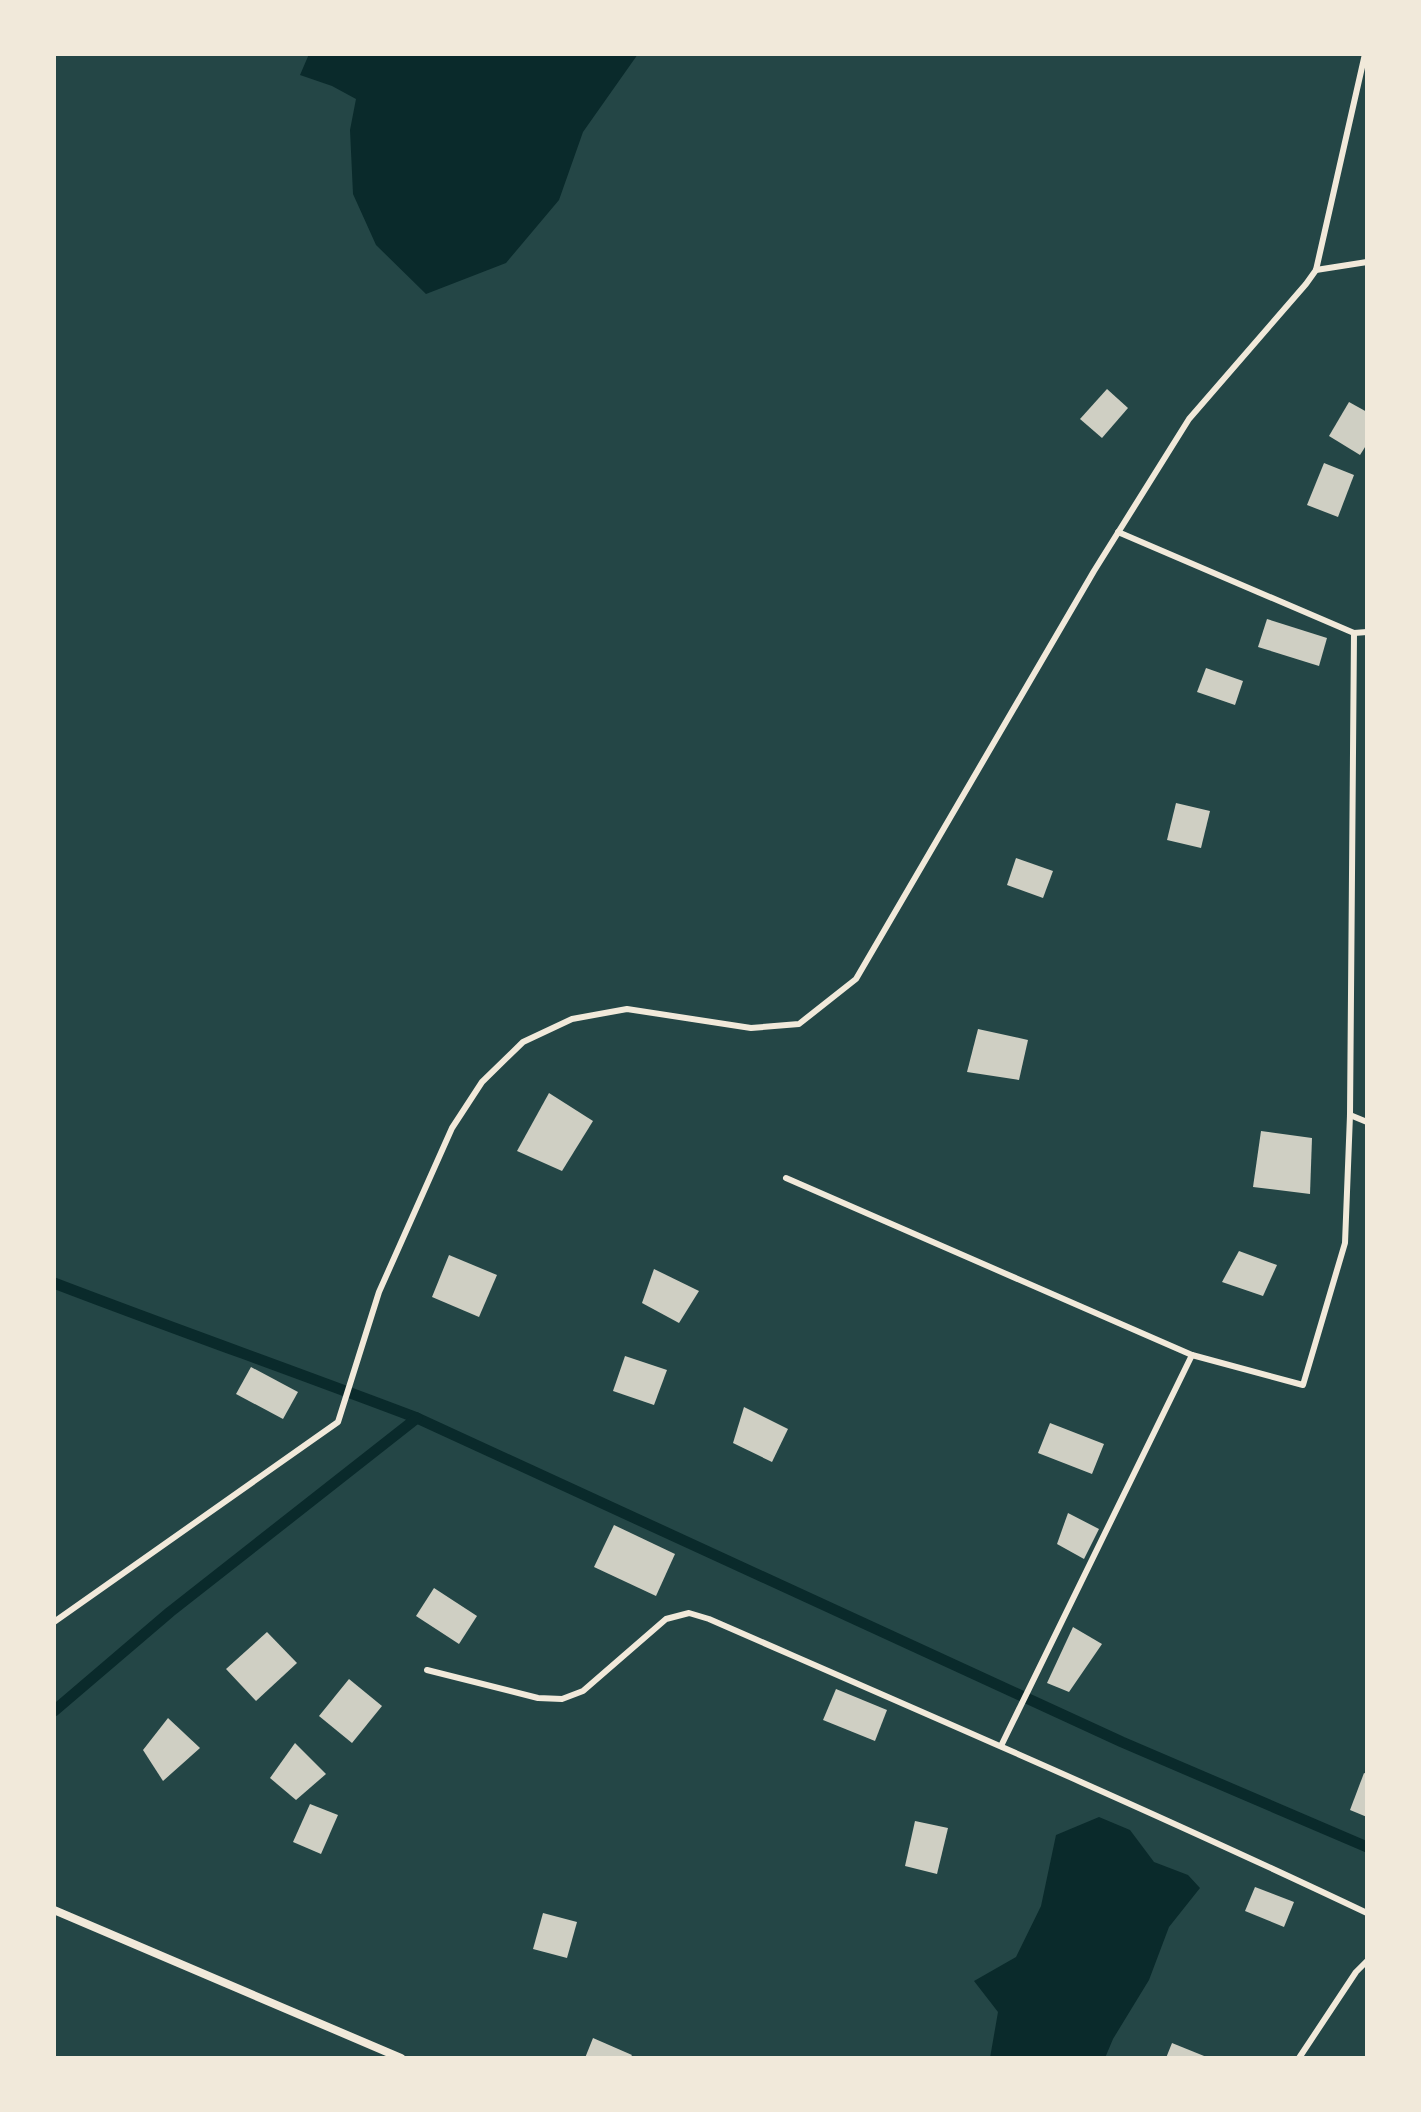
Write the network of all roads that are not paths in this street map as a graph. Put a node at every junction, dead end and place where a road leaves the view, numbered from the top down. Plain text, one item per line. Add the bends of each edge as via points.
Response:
1 (1365, 54) edge
2 (1367, 262) edge
3 (1316, 270) junction
4 (1118, 532) junction
5 (1367, 632) edge
6 (1354, 633) junction
7 (1350, 1115) junction
8 (1367, 1122) edge
9 (786, 1178) dead end
10 (1192, 1355) junction
11 (54, 1622) edge
12 (427, 1670) dead end
13 (1001, 1746) junction
14 (54, 1910) edge
15 (1367, 1913) edge
16 (1367, 1961) edge
17 (401, 2058) edge
18 (1299, 2058) edge

1 - 3 lane
2 - 3 lane
3 - 4 lane via 1189,419
4 - 6 lane
4 - 11 lane via 856,979 799,1024 751,1028 627,1009 572,1019 523,1042 482,1082 452,1128 379,1292 338,1422
5 - 6 lane
6 - 7 lane
7 - 8 lane
7 - 10 lane via 1345,1243 1303,1385
9 - 10 lane
10 - 13 lane
12 - 13 lane via 538,1698 562,1699 583,1691 666,1619 689,1613
13 - 15 lane
14 - 17 street
16 - 18 lane

